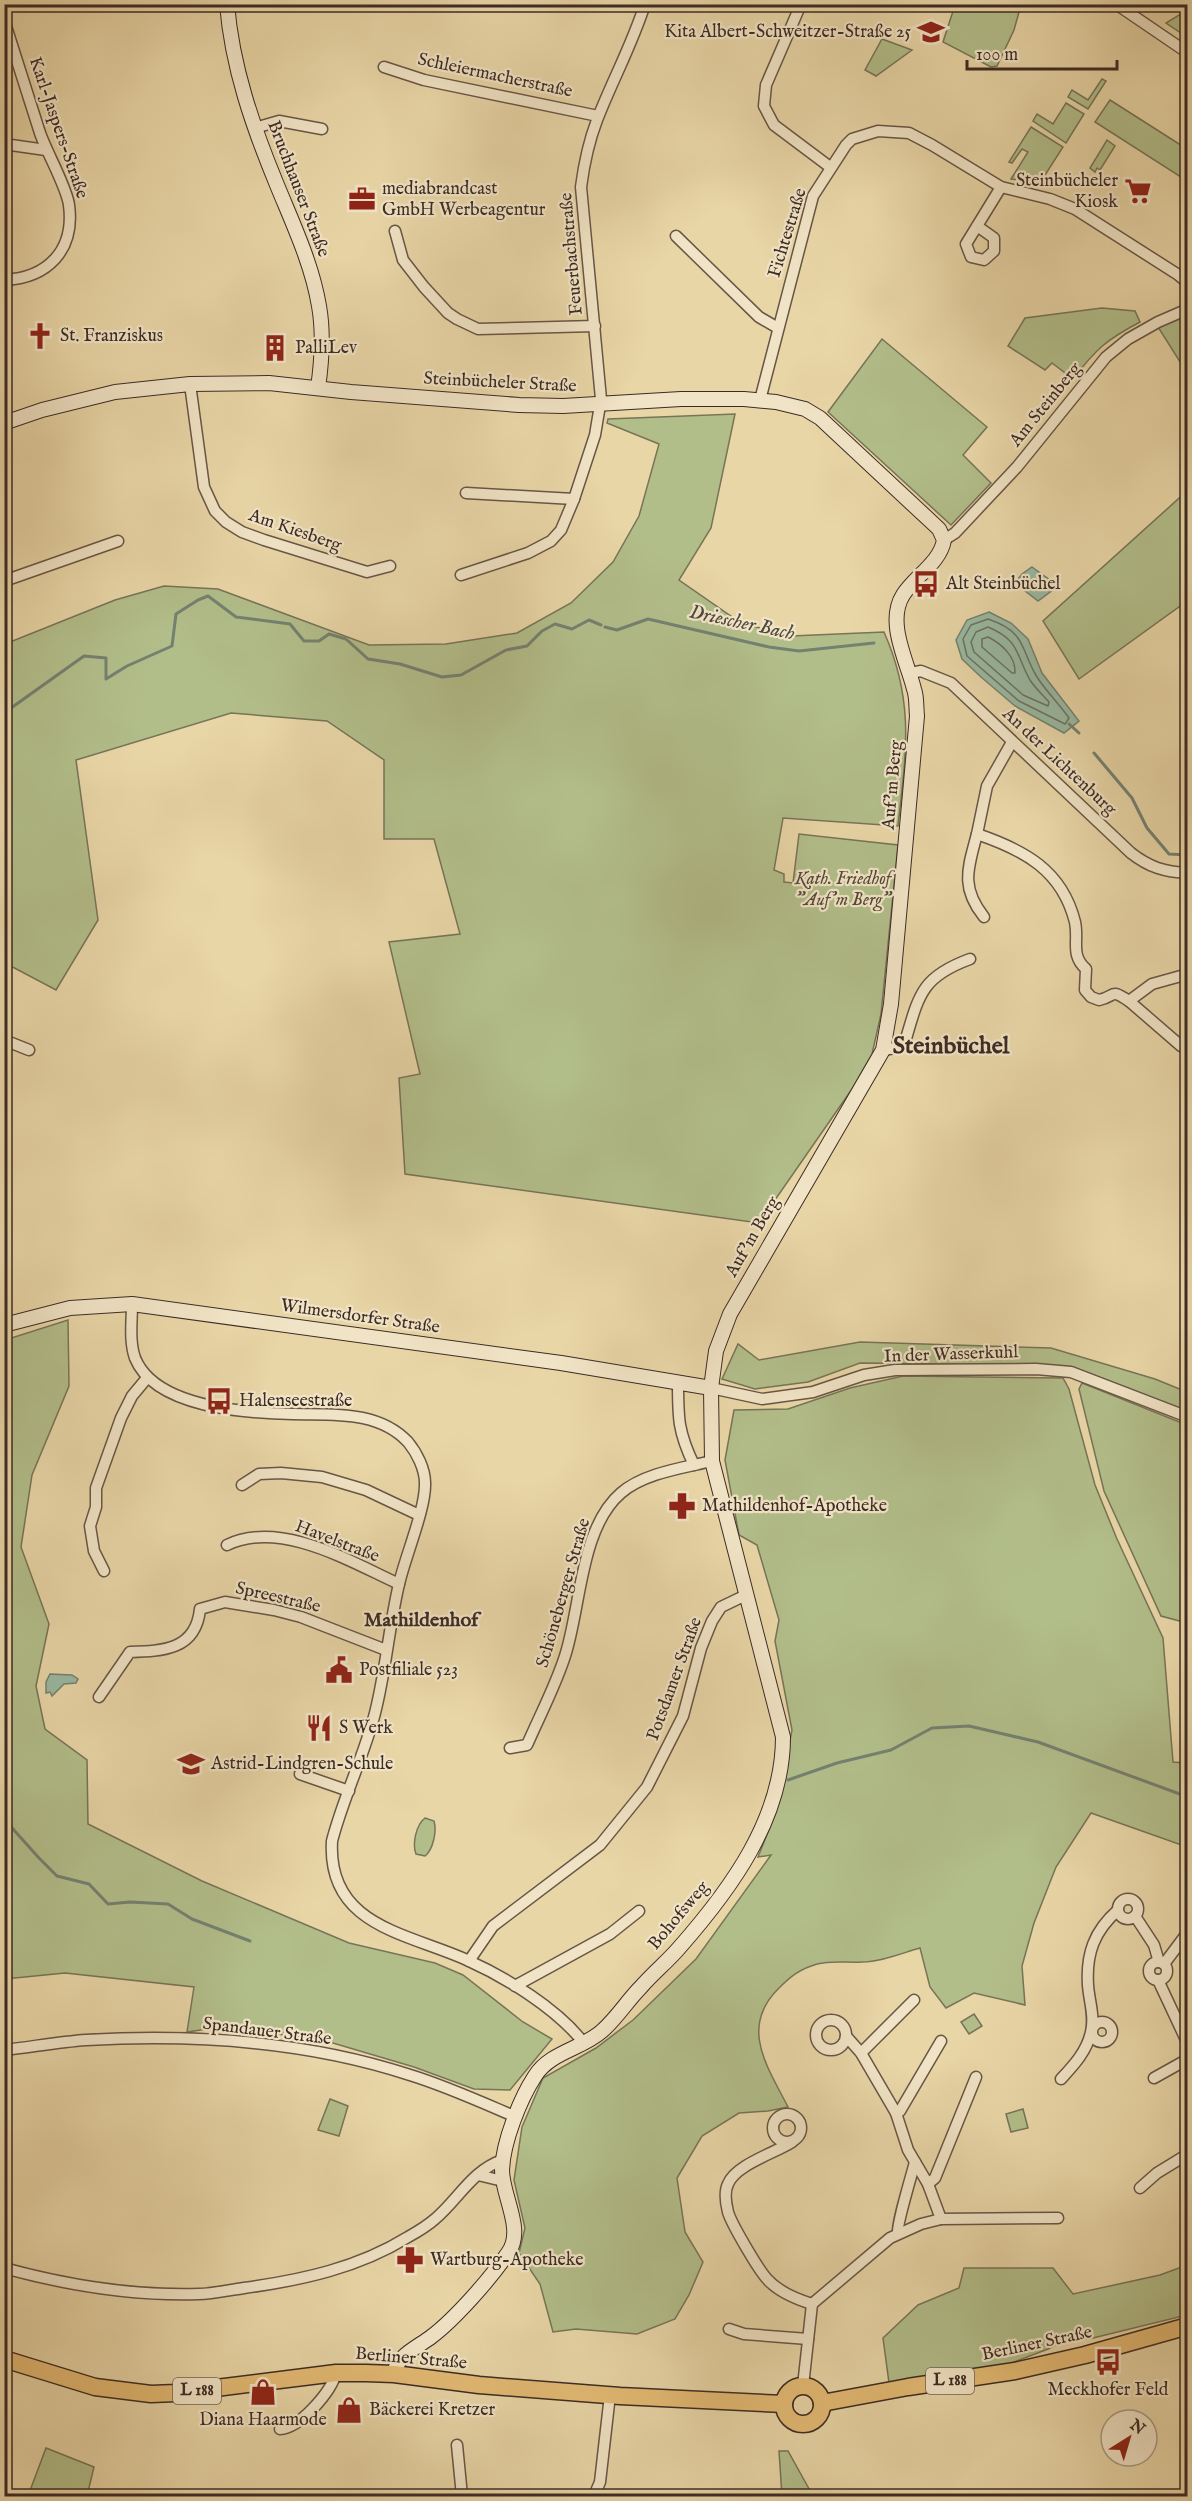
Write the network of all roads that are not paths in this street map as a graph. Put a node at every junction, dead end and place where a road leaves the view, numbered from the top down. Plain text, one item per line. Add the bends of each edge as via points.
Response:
1 (227, 4) edge
2 (645, 4) edge
3 (801, 4) edge
4 (1116, 4) edge
5 (4, 20) edge
6 (1188, 53) edge
7 (384, 67) dead end
8 (598, 116) junction
9 (255, 128) junction
10 (322, 129) dead end
11 (4, 144) edge
12 (46, 150) junction
13 (830, 167) junction
14 (1001, 187) junction
15 (977, 226) dead end
16 (395, 231) dead end
17 (676, 236) dead end
18 (4, 279) edge
19 (1188, 283) edge
20 (1188, 309) edge
21 (595, 326) junction
22 (778, 328) junction
23 (190, 384) junction
24 (318, 388) junction
25 (760, 400) junction
26 (601, 403) junction
27 (4, 423) edge
28 (466, 493) dead end
29 (574, 500) junction
30 (944, 540) junction
31 (118, 541) dead end
32 (390, 566) dead end
33 (461, 575) dead end
34 (4, 581) edge
35 (910, 673) junction
36 (1012, 742) junction
37 (977, 834) junction
38 (1188, 873) edge
39 (984, 917) dead end
40 (970, 959) dead end
41 (1188, 974) edge
42 (1129, 1001) junction
43 (4, 1040) edge
44 (1181, 1046) dead end
45 (29, 1050) dead end
46 (883, 1050) junction
47 (132, 1304) junction
48 (4, 1325) edge
49 (147, 1378) junction
50 (678, 1382) junction
51 (711, 1388) junction
52 (1188, 1417) edge
53 (712, 1461) junction
54 (694, 1465) junction
55 (242, 1485) dead end
56 (419, 1515) junction
57 (227, 1545) dead end
58 (104, 1571) dead end
59 (399, 1584) junction
60 (746, 1595) junction
61 (386, 1650) junction
62 (99, 1697) dead end
63 (510, 1748) dead end
64 (300, 1774) dead end
65 (349, 1791) junction
66 (1118, 1910) junction
67 (639, 1911) dead end
68 (1135, 1916) junction
69 (1188, 1932) edge
70 (469, 1961) junction
71 (1162, 1963) junction
72 (515, 1986) junction
73 (914, 2000) dead end
74 (1188, 2017) edge
75 (1180, 2026) junction
76 (846, 2036) dead end
77 (941, 2041) dead end
78 (583, 2042) junction
79 (1188, 2044) edge
80 (4, 2050) edge
81 (861, 2053) junction
82 (1188, 2059) edge
83 (976, 2077) dead end
84 (1154, 2078) dead end
85 (1061, 2079) dead end
86 (896, 2113) junction
87 (516, 2117) junction
88 (792, 2142) dead end
89 (1188, 2154) edge
90 (503, 2160) junction
91 (915, 2162) junction
92 (478, 2175) junction
93 (503, 2181) junction
94 (928, 2184) junction
95 (1140, 2188) dead end
96 (1058, 2218) dead end
97 (941, 2219) junction
98 (898, 2234) junction
99 (4, 2268) edge
100 (812, 2304) junction
101 (1188, 2326) edge
102 (729, 2330) dead end
103 (808, 2339) junction
104 (4, 2359) edge
105 (336, 2373) junction
106 (394, 2374) junction
107 (803, 2386) junction
108 (610, 2396) junction
109 (822, 2403) junction
110 (783, 2404) junction
111 (279, 2429) dead end
112 (457, 2445) dead end
113 (462, 2496) edge
114 (594, 2496) edge

1 - 9 street, Bruchhauser Straße via 237,72
2 - 8 street, Feuerbachstraße via 634,38
3 - 13 street via 766,86 764,106 774,125
4 - 6 street
5 - 12 street, Karl-Jaspers-Straße
7 - 8 street, Schleiermacherstraße via 424,80
8 - 21 street, Feuerbachstraße via 581,187
9 - 10 street via 279,121
9 - 24 street, Bruchhauser Straße via 314,280 323,356
11 - 12 street
12 - 18 street, Karl-Jaspers-Straße via 69,204 69,229 63,249 41,271
13 - 14 street, Fichtestraße via 852,139 878,131 904,132
13 - 22 street, Fichtestraße via 813,196
14 - 15 street
14 - 19 street, Fichtestraße via 1075,209
16 - 21 street via 403,260 458,320 478,329
17 - 22 street via 759,317
20 - 30 street, Am Steinberg via 1128,339 1106,357 1017,466
21 - 26 street, Feuerbachstraße
22 - 25 street, Fichtestraße
23 - 24 street, Steinbücheler Straße via 269,383
23 - 27 street, Steinbücheler Straße via 115,392
23 - 32 street, Am Kiesberg via 204,487 215,511 226,522 264,540 367,572
24 - 26 street, Steinbücheler Straße via 519,405
25 - 26 street, Steinbücheler Straße
25 - 30 street, Steinbücheler Straße via 805,409 820,418 934,524
26 - 29 street, Feuerbachstraße via 596,435
28 - 29 street
29 - 33 street, Feuerbachstraße via 561,530 551,541 528,553
30 - 35 street, Auf'm Berg via 900,602 898,633
31 - 34 street
35 - 36 street, An der Lichtenburg via 921,671 951,683
35 - 46 street, Auf'm Berg via 917,716 891,1004
36 - 37 street via 987,786
36 - 38 street, An der Lichtenburg via 1131,853 1160,871
37 - 39 street via 967,883
37 - 42 street via 1011,845 1059,884 1075,923 1074,948 1078,962 1086,969 1085,990 1099,1000 1116,993
40 - 46 street, Auf'm Berg via 934,978 916,1002 905,1042
41 - 42 street via 1152,984
42 - 44 street
43 - 45 street
46 - 51 street, Auf'm Berg via 730,1314 716,1351
47 - 48 street, Wilmersdorfer Straße via 70,1308
47 - 49 street via 132,1343
47 - 50 street, Wilmersdorfer Straße
49 - 56 street via 179,1397 201,1402 265,1413 359,1417 389,1427 410,1444 422,1467 425,1492
49 - 58 street via 121,1418 96,1488 90,1526 94,1551
50 - 51 street, Wilmersdorfer Straße
50 - 54 street via 682,1440
51 - 52 street, In der Wasserkuhl via 762,1399 803,1394 895,1370 1036,1369 1071,1372
51 - 53 street, Bohofsweg
53 - 54 street, Schöneberger Straße
53 - 60 street, Bohofsweg
54 - 63 street, Schöneberger Straße via 632,1485 609,1505 593,1537 574,1623 555,1684 527,1745
55 - 56 street via 259,1474 322,1477 366,1490
56 - 59 street
57 - 59 street, Havelstraße via 242,1538 273,1536 324,1550
59 - 61 street
60 - 70 street, Potsdamer Straße via 721,1607 712,1621 679,1727 647,1787 600,1845 493,1926
60 - 78 street, Bohofsweg via 783,1737 783,1760 769,1813 739,1872 679,1948 610,2024
61 - 62 street, Spreestraße via 301,1617 225,1602 200,1609 199,1622 187,1639 175,1647 130,1652
61 - 65 street via 376,1709
64 - 65 street
65 - 70 street via 335,1830 332,1856 336,1880 348,1901 377,1925
66 - 68 street via 1123,1918
66 - 68 street via 1121,1901 1130,1900 1137,1906
66 - 85 street via 1107,1920 1088,1952 1092,2029 1079,2059
67 - 72 street via 610,1934
68 - 71 street
69 - 71 street
70 - 72 street
71 - 75 street via 1167,1974 1158,1980
72 - 78 street
73 - 81 street
74 - 75 street
75 - 79 street
76 - 81 street
77 - 86 street
78 - 87 street, Bohofsweg via 538,2071
80 - 87 street, Spandauer Straße via 84,2040 168,2038 247,2042 321,2053 410,2074
81 - 86 street
82 - 84 street
83 - 94 street via 935,2178
86 - 91 street
87 - 90 street, Bohofsweg
88 - 100 street via 734,2175 726,2198 728,2213 767,2279 782,2291
89 - 95 street
90 - 92 street
90 - 93 street, Bohofsweg
91 - 94 street
91 - 98 street via 896,2228
92 - 93 street
92 - 99 street via 436,2218 408,2237 348,2266 278,2283 199,2294 125,2290 48,2280
93 - 106 street, Bohofsweg via 513,2226 511,2249 450,2320 394,2367
94 - 97 street
96 - 97 street
97 - 98 street
98 - 100 street
100 - 103 street
101 - 109 main road, Berliner Straße / L 188 via 1015,2371
102 - 103 street
103 - 107 street
104 - 105 main road, Berliner Straße / L 188 via 95,2387 151,2394
105 - 106 main road, Berliner Straße / L 188
105 - 111 street via 333,2384 299,2422 289,2429
106 - 108 main road, Berliner Straße / L 188
107 - 109 main road via 814,2389
107 - 110 main road via 791,2390
108 - 110 main road, Berliner Straße / L 188
108 - 114 street via 600,2482
109 - 110 main road via 813,2421 801,2424 789,2418
112 - 113 street

